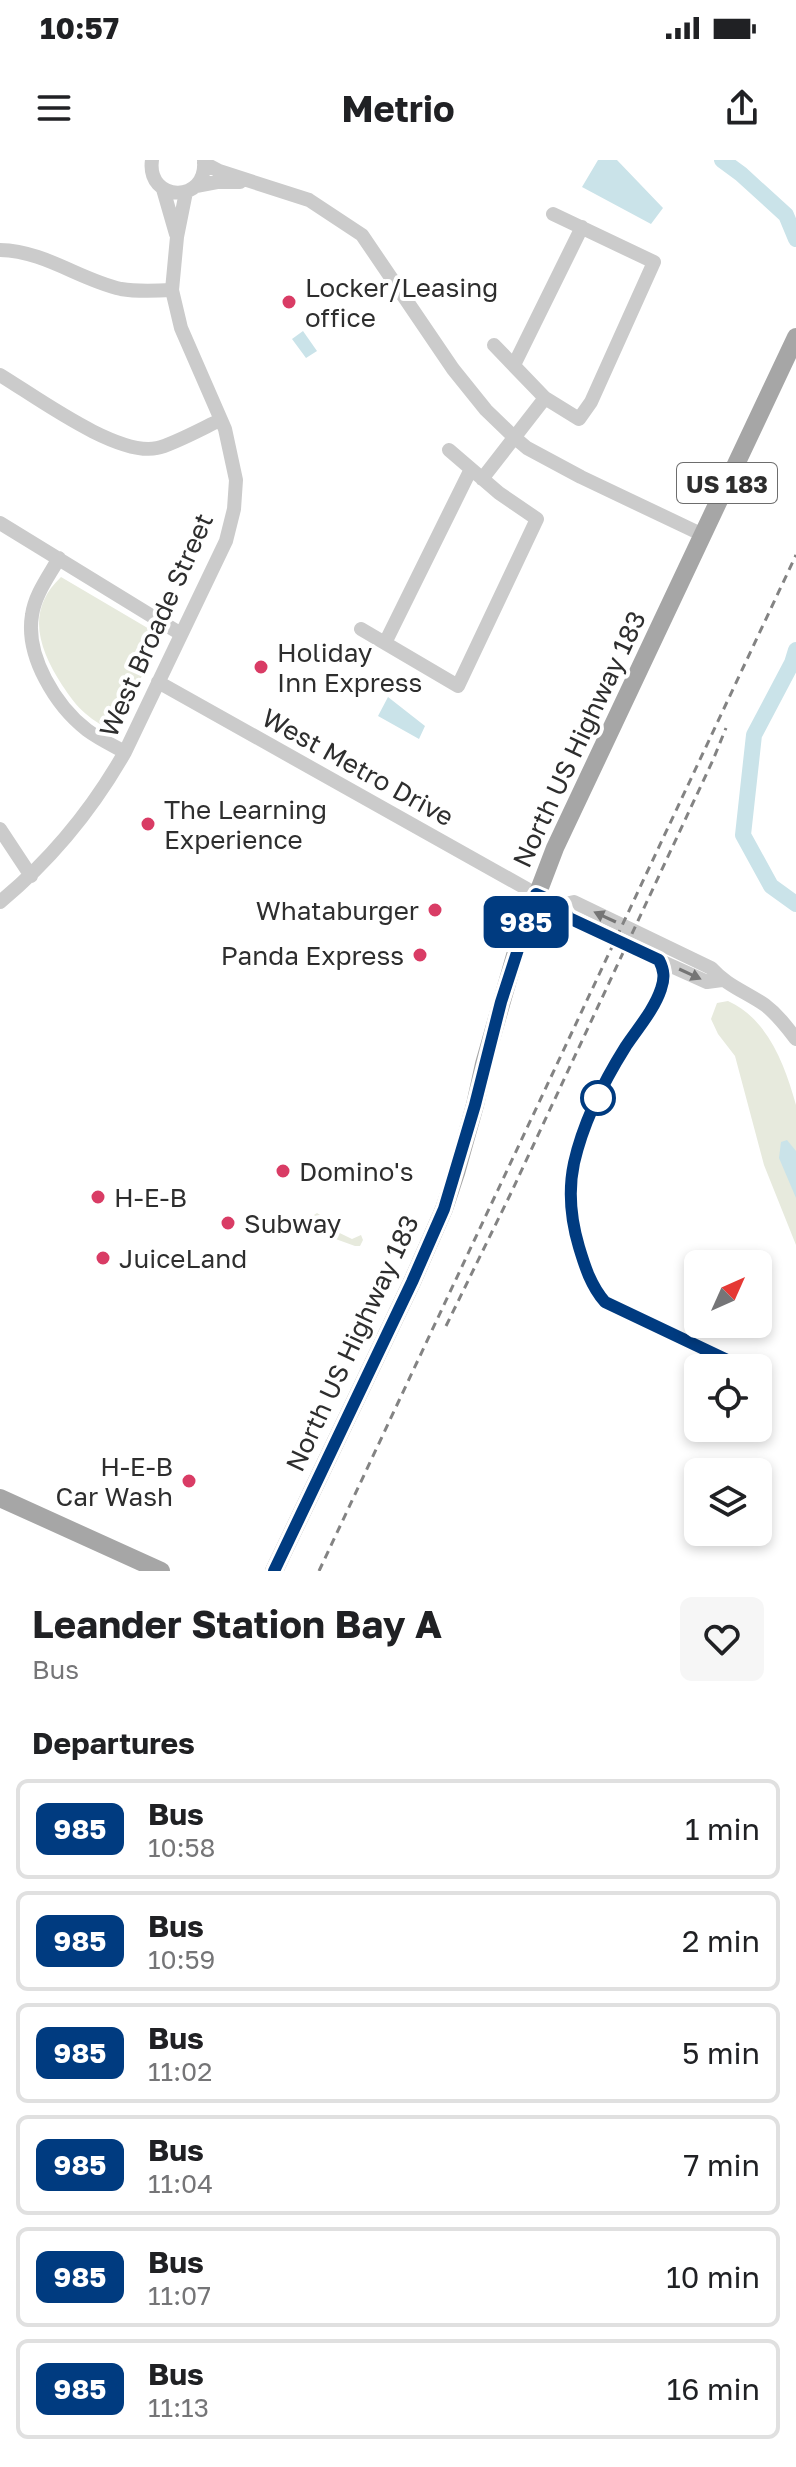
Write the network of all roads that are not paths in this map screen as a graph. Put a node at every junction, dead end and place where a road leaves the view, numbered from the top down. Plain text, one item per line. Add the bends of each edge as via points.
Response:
1 (147, 162) edge
2 (204, 162) edge
3 (261, 183) junction
4 (163, 189) junction
5 (191, 189) junction
6 (553, 214) dead end
7 (582, 227) junction
8 (177, 237) junction
9 (0, 250) edge
10 (172, 290) junction
11 (796, 337) edge
12 (494, 345) dead end
13 (514, 365) junction
14 (0, 375) edge
15 (545, 398) junction
16 (220, 420) junction
17 (514, 437) junction
18 (449, 450) dead end
19 (477, 474) junction
20 (0, 523) edge
21 (703, 535) junction
22 (59, 558) junction
23 (361, 629) dead end
24 (181, 634) junction
25 (385, 643) junction
26 (158, 682) junction
27 (125, 752) junction
28 (0, 829) edge
29 (31, 876) junction
30 (536, 894) junction
31 (0, 902) edge
32 (796, 1039) edge
33 (0, 1498) edge
34 (161, 1571) edge
35 (274, 1571) edge

1 - 4 street, West Broade Street
2 - 3 street
2 - 5 street, West Broade Street via 201,179
3 - 5 street via 217,182
3 - 17 street via 309,200 362,235 453,369
4 - 5 street
4 - 8 street, West Broade Street
5 - 8 street, West Broade Street
6 - 7 street
7 - 13 street
7 - 15 street via 654,262 579,419
8 - 10 street, West Broade Street
9 - 10 street via 30,255 120,288
10 - 16 street, West Broade Street via 181,328
11 - 21 main road, North US Highway 183 / US 183
12 - 13 street
13 - 15 street
14 - 16 street via 108,440 129,447 157,449
15 - 17 street
16 - 24 street, West Broade Street via 236,480 234,509 226,541
17 - 19 street
17 - 21 street via 581,477
18 - 19 street
19 - 25 street
19 - 25 street via 537,519 458,686
20 - 22 street
21 - 30 main road, North US Highway 183 / US 183
22 - 24 street
22 - 27 street via 32,613 37,660 68,712
23 - 25 street
24 - 26 street, West Broade Street
26 - 27 street, West Broade Street
26 - 30 street, West Metro Drive
27 - 29 street, West Broade Street via 70,835
28 - 29 street
29 - 31 street, West Broade Street
30 - 32 street, West Metro Drive via 561,905 574,902 711,968 763,1003
30 - 35 main road, North US Highway 183 / US 183 via 444,1209
33 - 34 main road

